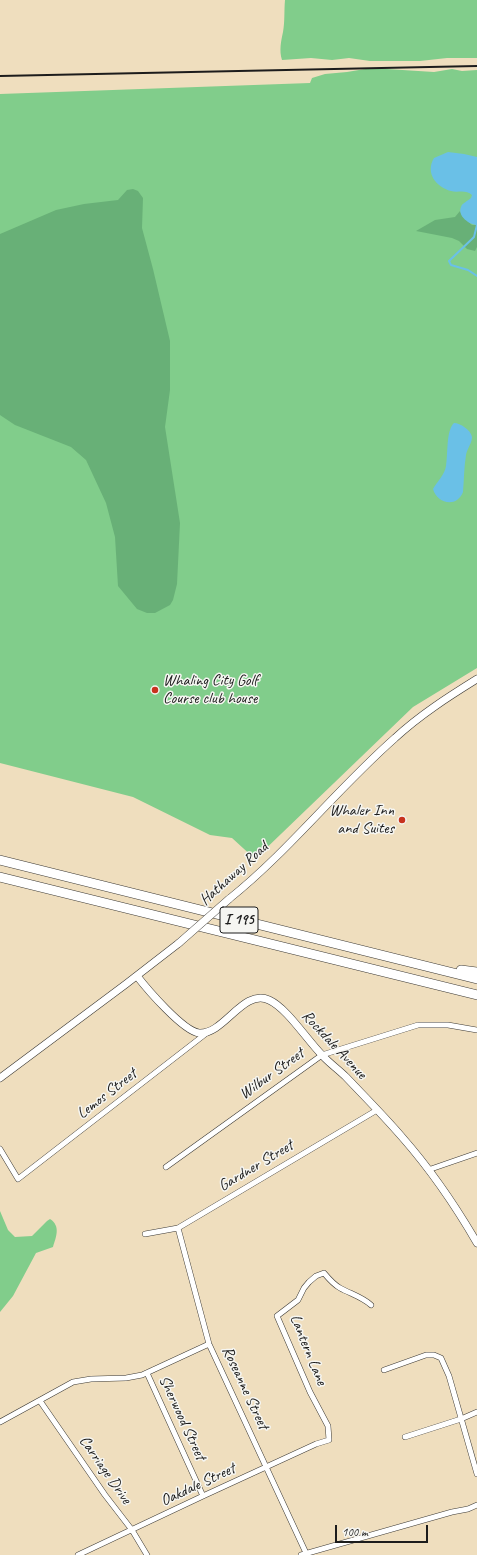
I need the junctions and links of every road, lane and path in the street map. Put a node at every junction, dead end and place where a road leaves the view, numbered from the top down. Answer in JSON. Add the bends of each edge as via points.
{"nodes":[{"id":1,"x":477,"y":679,"type":"edge"},
{"id":2,"x":0,"y":860,"type":"edge"},
{"id":3,"x":0,"y":877,"type":"edge"},
{"id":4,"x":426,"y":966,"type":"junction"},
{"id":5,"x":477,"y":972,"type":"edge"},
{"id":6,"x":137,"y":976,"type":"junction"},
{"id":7,"x":477,"y":979,"type":"edge"},
{"id":8,"x":477,"y":995,"type":"edge"},
{"id":9,"x":212,"y":1029,"type":"junction"},
{"id":10,"x":477,"y":1030,"type":"edge"},
{"id":11,"x":322,"y":1055,"type":"junction"},
{"id":12,"x":0,"y":1078,"type":"edge"},
{"id":13,"x":377,"y":1110,"type":"junction"},
{"id":14,"x":0,"y":1149,"type":"edge"},
{"id":15,"x":477,"y":1153,"type":"edge"},
{"id":16,"x":166,"y":1167,"type":"dead end"},
{"id":17,"x":428,"y":1170,"type":"junction"},
{"id":18,"x":178,"y":1228,"type":"junction"},
{"id":19,"x":145,"y":1234,"type":"dead end"},
{"id":20,"x":477,"y":1243,"type":"edge"},
{"id":21,"x":371,"y":1305,"type":"dead end"},
{"id":22,"x":209,"y":1344,"type":"junction"},
{"id":23,"x":384,"y":1370,"type":"dead end"},
{"id":24,"x":147,"y":1373,"type":"junction"},
{"id":25,"x":40,"y":1401,"type":"junction"},
{"id":26,"x":477,"y":1412,"type":"edge"},
{"id":27,"x":461,"y":1419,"type":"junction"},
{"id":28,"x":0,"y":1422,"type":"edge"},
{"id":29,"x":405,"y":1437,"type":"dead end"},
{"id":30,"x":329,"y":1440,"type":"joint"},
{"id":31,"x":267,"y":1467,"type":"junction"},
{"id":32,"x":477,"y":1474,"type":"edge"},
{"id":33,"x":203,"y":1496,"type":"junction"},
{"id":34,"x":477,"y":1505,"type":"edge"},
{"id":35,"x":132,"y":1530,"type":"junction"},
{"id":36,"x":304,"y":1554,"type":"edge"},
{"id":37,"x":78,"y":1555,"type":"edge"},
{"id":38,"x":147,"y":1555,"type":"edge"}],
"edges":[{"from":1,"to":6,"type":"main road","name":"Hathaway Road","bridge":true,"via":[[426,713],[396,737],[257,875]]},
{"from":2,"to":4,"type":"highway","number":"I 195"},
{"from":3,"to":8,"type":"highway","number":"I 195"},
{"from":4,"to":5,"type":"highway"},
{"from":4,"to":7,"type":"highway","number":"I 195"},
{"from":6,"to":9,"type":"main road","via":[[153,996],[187,1027],[198,1033]]},
{"from":6,"to":12,"type":"main road","name":"Hathaway Road"},
{"from":9,"to":11,"type":"main road","name":"Rockdale Avenue","via":[[250,1001],[257,998],[265,999],[286,1013]]},
{"from":9,"to":14,"type":"street","name":"Lemos Street","via":[[18,1179]]},
{"from":10,"to":11,"type":"street","name":"Wilbur Street","via":[[448,1025],[418,1025]]},
{"from":11,"to":13,"type":"main road","name":"Rockdale Avenue"},
{"from":11,"to":16,"type":"street","name":"Wilbur Street"},
{"from":13,"to":17,"type":"main road","name":"Rockdale Avenue"},
{"from":13,"to":18,"type":"street","name":"Gardner Street"},
{"from":15,"to":17,"type":"street"},
{"from":17,"to":20,"type":"main road","name":"Rockdale Avenue","via":[[450,1199]]},
{"from":18,"to":19,"type":"street","name":"Gardner Street"},
{"from":18,"to":22,"type":"street","name":"Roseanne Street"},
{"from":21,"to":30,"type":"street","name":"Lantern Lane","via":[[332,1282],[324,1273],[309,1282],[298,1300],[277,1316],[310,1392],[328,1426]]},
{"from":22,"to":24,"type":"street"},
{"from":22,"to":31,"type":"street","name":"Roseanne Street"},
{"from":23,"to":27,"type":"street","via":[[426,1355],[441,1358]]},
{"from":24,"to":25,"type":"street","via":[[126,1378],[76,1381]]},
{"from":24,"to":33,"type":"street","name":"Sherwood Street"},
{"from":25,"to":28,"type":"street"},
{"from":25,"to":35,"type":"street","name":"Carriage Drive"},
{"from":26,"to":27,"type":"street"},
{"from":27,"to":29,"type":"street"},
{"from":27,"to":32,"type":"street"},
{"from":30,"to":31,"type":"street","name":"Oakdale Street"},
{"from":31,"to":33,"type":"street","name":"Oakdale Street"},
{"from":31,"to":36,"type":"street","name":"Roseanne Street"},
{"from":33,"to":35,"type":"street","name":"Oakdale Street"},
{"from":34,"to":36,"type":"street"},
{"from":35,"to":37,"type":"street","name":"Oakdale Street"},
{"from":35,"to":38,"type":"street","name":"Carriage Drive"}]}
